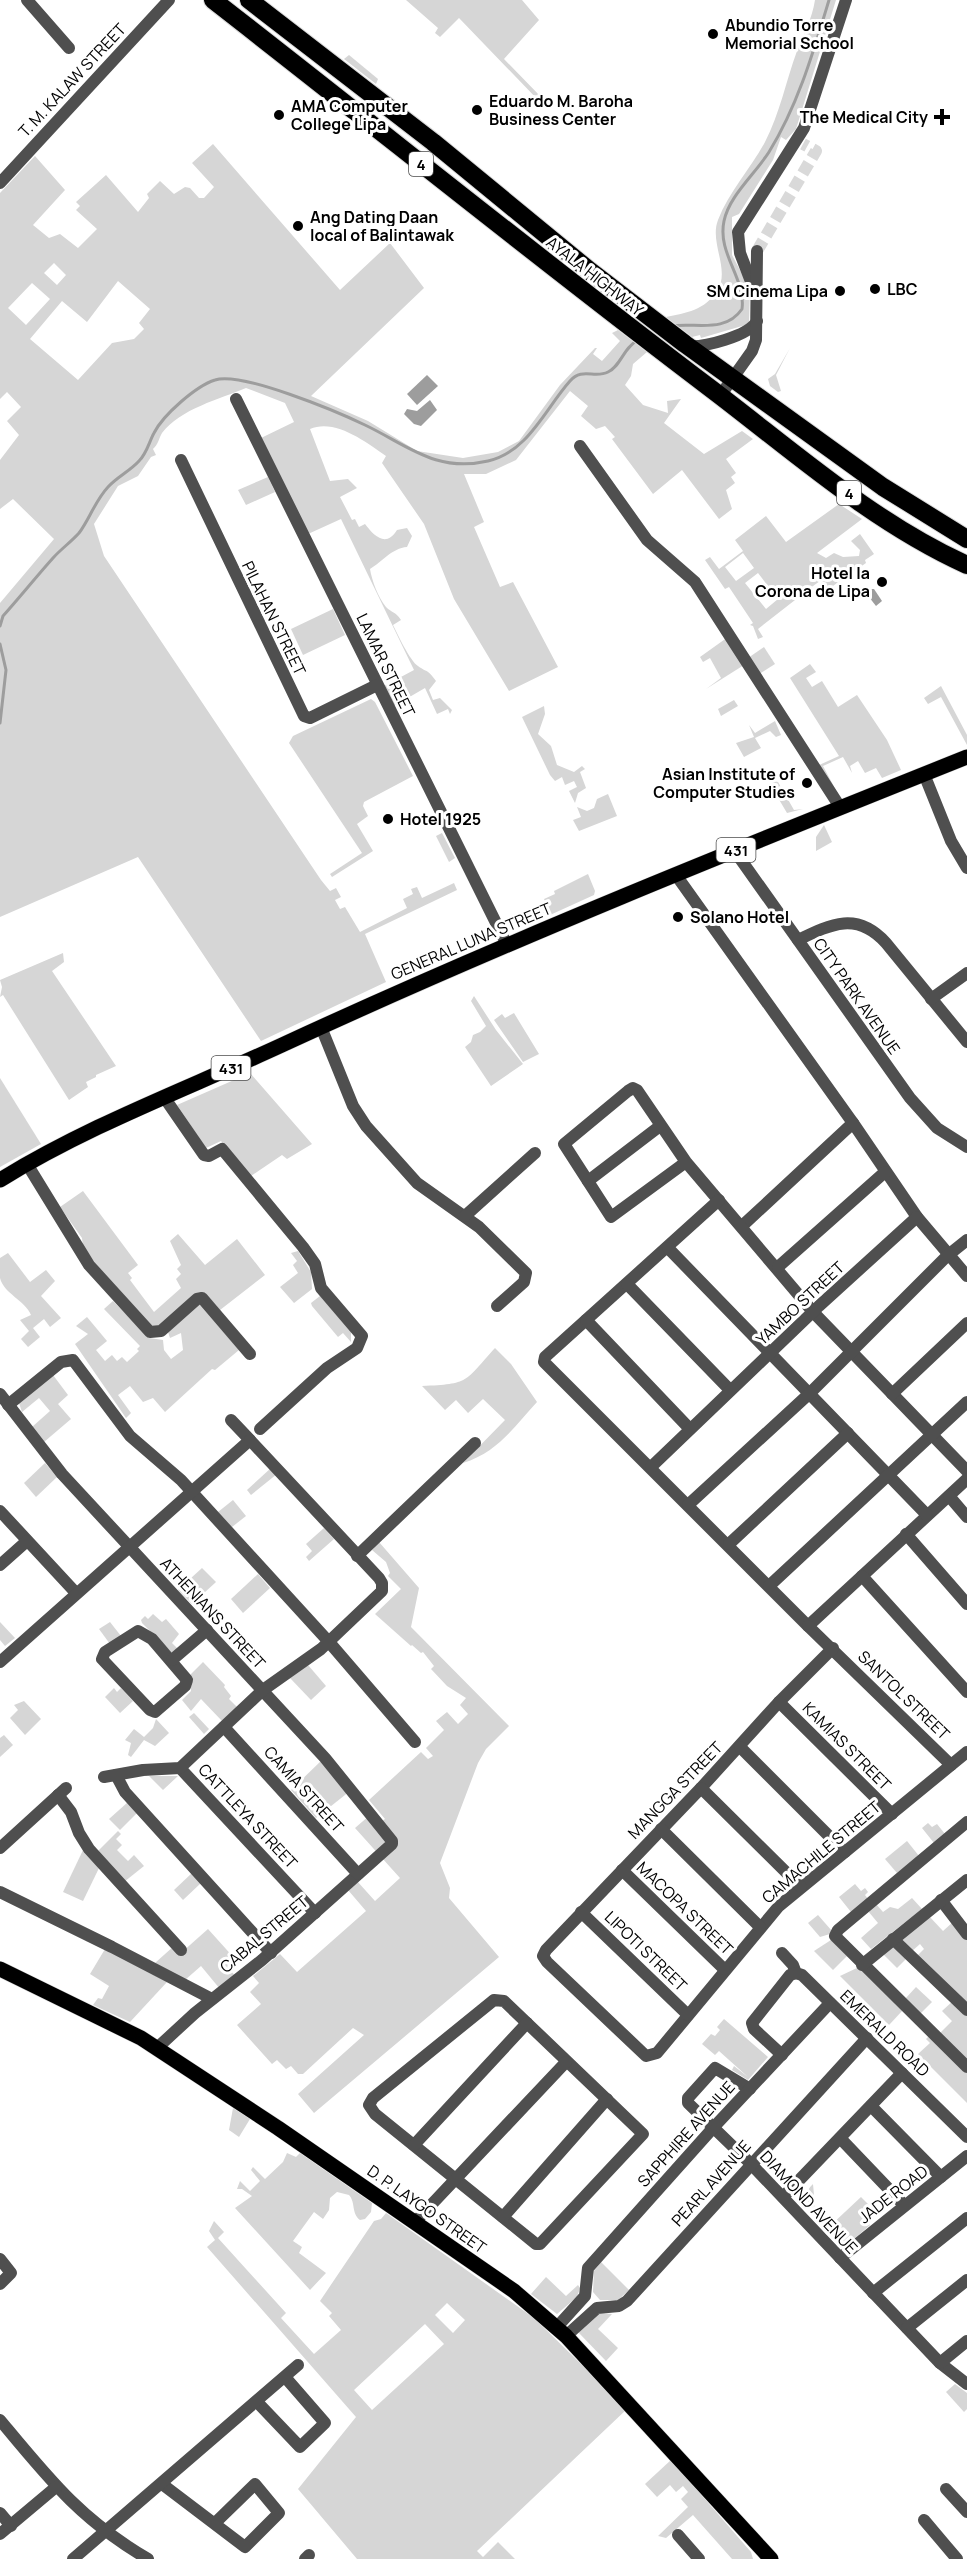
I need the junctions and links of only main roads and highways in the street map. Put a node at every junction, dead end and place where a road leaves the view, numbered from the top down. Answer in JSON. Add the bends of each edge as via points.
{"nodes":[{"id":1,"x":213,"y":0,"type":"edge"},
{"id":2,"x":249,"y":0,"type":"edge"},
{"id":3,"x":433,"y":142,"type":"junction"},
{"id":4,"x":418,"y":161,"type":"junction"},
{"id":5,"x":967,"y":539,"type":"edge"},
{"id":6,"x":967,"y":565,"type":"edge"},
{"id":7,"x":967,"y":757,"type":"edge"},
{"id":8,"x":0,"y":1180,"type":"edge"},
{"id":9,"x":0,"y":1969,"type":"edge"},
{"id":10,"x":770,"y":2559,"type":"edge"}],
"edges":[{"from":1,"to":4,"type":"highway","name":"AYALA HIGHWAY","number":"4"},
{"from":2,"to":3,"type":"highway","name":"AYALA HIGHWAY","number":"4"},
{"from":3,"to":4,"type":"highway"},
{"from":3,"to":5,"type":"highway","name":"AYALA HIGHWAY","number":"4","via":[[685,345],[883,487]]},
{"from":4,"to":6,"type":"highway","name":"AYALA HIGHWAY","number":"4","via":[[630,328],[856,498]]},
{"from":7,"to":8,"type":"main road","name":"GENERAL LUNA STREET","number":"431","via":[[507,945],[164,1097]]},
{"from":9,"to":10,"type":"main road","name":"D. P. LAYGO STREET","via":[[157,2048],[514,2291],[562,2331]]}]}
